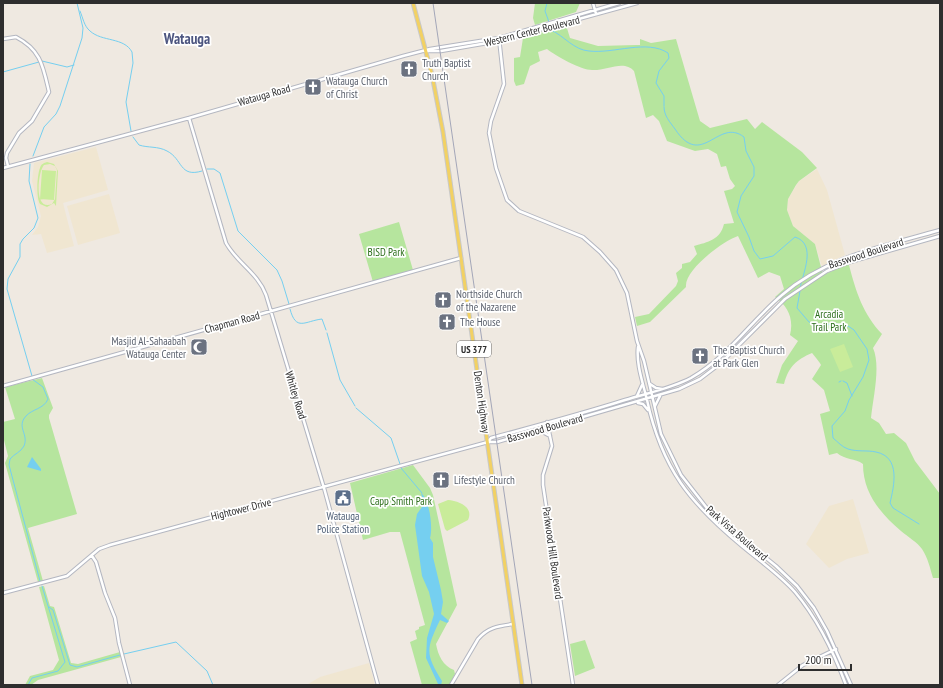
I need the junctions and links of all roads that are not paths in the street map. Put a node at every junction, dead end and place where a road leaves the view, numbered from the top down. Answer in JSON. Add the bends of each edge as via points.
{"nodes":[{"id":1,"x":413,"y":3,"type":"edge"},
{"id":2,"x":593,"y":3,"type":"edge"},
{"id":3,"x":619,"y":3,"type":"edge"},
{"id":4,"x":637,"y":3,"type":"edge"},
{"id":5,"x":595,"y":10,"type":"junction"},
{"id":6,"x":581,"y":14,"type":"junction"},
{"id":7,"x":596,"y":14,"type":"junction"},
{"id":8,"x":582,"y":18,"type":"junction"},
{"id":9,"x":3,"y":39,"type":"edge"},
{"id":10,"x":499,"y":39,"type":"junction"},
{"id":11,"x":426,"y":51,"type":"junction"},
{"id":12,"x":189,"y":118,"type":"junction"},
{"id":13,"x":8,"y":166,"type":"junction"},
{"id":14,"x":3,"y":168,"type":"edge"},
{"id":15,"x":940,"y":230,"type":"edge"},
{"id":16,"x":940,"y":236,"type":"edge"},
{"id":17,"x":462,"y":258,"type":"junction"},
{"id":18,"x":271,"y":312,"type":"junction"},
{"id":19,"x":638,"y":346,"type":"junction"},
{"id":20,"x":691,"y":378,"type":"junction"},
{"id":21,"x":643,"y":381,"type":"junction"},
{"id":22,"x":649,"y":382,"type":"junction"},
{"id":23,"x":3,"y":386,"type":"edge"},
{"id":24,"x":664,"y":389,"type":"junction"},
{"id":25,"x":679,"y":389,"type":"junction"},
{"id":26,"x":651,"y":393,"type":"junction"},
{"id":27,"x":645,"y":394,"type":"junction"},
{"id":28,"x":637,"y":396,"type":"junction"},
{"id":29,"x":661,"y":396,"type":"junction"},
{"id":30,"x":652,"y":398,"type":"junction"},
{"id":31,"x":647,"y":400,"type":"junction"},
{"id":32,"x":635,"y":403,"type":"junction"},
{"id":33,"x":610,"y":405,"type":"junction"},
{"id":34,"x":611,"y":409,"type":"junction"},
{"id":35,"x":649,"y":411,"type":"junction"},
{"id":36,"x":655,"y":412,"type":"junction"},
{"id":37,"x":547,"y":422,"type":"junction"},
{"id":38,"x":549,"y":427,"type":"junction"},
{"id":39,"x":538,"y":430,"type":"junction"},
{"id":40,"x":661,"y":434,"type":"junction"},
{"id":41,"x":551,"y":436,"type":"junction"},
{"id":42,"x":656,"y":436,"type":"junction"},
{"id":43,"x":488,"y":442,"type":"junction"},
{"id":44,"x":324,"y":488,"type":"junction"},
{"id":45,"x":92,"y":556,"type":"junction"},
{"id":46,"x":3,"y":593,"type":"edge"},
{"id":47,"x":816,"y":612,"type":"junction"},
{"id":48,"x":813,"y":618,"type":"junction"},
{"id":49,"x":821,"y":619,"type":"junction"},
{"id":50,"x":514,"y":624,"type":"junction"},
{"id":51,"x":836,"y":649,"type":"junction"},
{"id":52,"x":831,"y":652,"type":"junction"},
{"id":53,"x":130,"y":685,"type":"edge"},
{"id":54,"x":378,"y":685,"type":"edge"},
{"id":55,"x":451,"y":685,"type":"edge"},
{"id":56,"x":522,"y":685,"type":"edge"},
{"id":57,"x":573,"y":685,"type":"edge"},
{"id":58,"x":778,"y":685,"type":"edge"},
{"id":59,"x":846,"y":685,"type":"edge"},
{"id":60,"x":851,"y":685,"type":"edge"}],
"edges":[{"from":1,"to":11,"type":"main road","name":"Denton Highway","number":"US 377"},
{"from":2,"to":5,"type":"main road"},
{"from":3,"to":5,"type":"main road"},
{"from":4,"to":7,"type":"main road","name":"Western Center Boulevard"},
{"from":5,"to":6,"type":"main road"},
{"from":5,"to":7,"type":"main road"},
{"from":6,"to":8,"type":"main road"},
{"from":6,"to":10,"type":"main road"},
{"from":7,"to":8,"type":"main road","name":"Western Center Boulevard"},
{"from":8,"to":10,"type":"main road","name":"Western Center Boulevard"},
{"from":9,"to":13,"type":"main road","via":[[16,36],[35,50],[49,92],[32,121],[19,133],[7,153]]},
{"from":10,"to":11,"type":"main road","name":"Western Center Boulevard","via":[[441,51]]},
{"from":10,"to":19,"type":"main road","name":"Park Vista Boulevard","via":[[504,84],[490,121],[489,133],[504,195],[519,211],[583,237],[612,265],[623,281],[627,293]]},
{"from":11,"to":12,"type":"main road","name":"Watauga Road","via":[[283,89]]},
{"from":11,"to":17,"type":"main road","name":"Denton Highway","number":"US 377","via":[[442,127]]},
{"from":12,"to":13,"type":"main road","name":"Watauga Road"},
{"from":12,"to":18,"type":"main road","name":"Whitley Road","via":[[226,243],[260,281]]},
{"from":13,"to":14,"type":"main road","name":"Watauga Road"},
{"from":15,"to":20,"type":"main road","name":"Basswood Boulevard","via":[[854,255],[818,269],[779,297],[720,357]]},
{"from":16,"to":25,"type":"main road","name":"Basswood Boulevard","via":[[844,264],[819,276],[780,304],[721,363],[700,379]]},
{"from":17,"to":18,"type":"main road","name":"Chapman Road"},
{"from":17,"to":43,"type":"main road","name":"Denton Highway","number":"US 377"},
{"from":18,"to":23,"type":"main road","name":"Chapman Road"},
{"from":18,"to":44,"type":"main road","name":"Whitley Road"},
{"from":19,"to":21,"type":"main road","name":"Park Vista Boulevard"},
{"from":19,"to":22,"type":"main road","name":"Park Vista Boulevard"},
{"from":20,"to":24,"type":"main road","name":"Basswood Boulevard"},
{"from":20,"to":25,"type":"main road","via":[[678,385]]},
{"from":21,"to":27,"type":"main road","name":"Park Vista Boulevard"},
{"from":21,"to":28,"type":"main road"},
{"from":22,"to":24,"type":"main road","via":[[656,388]]},
{"from":22,"to":26,"type":"main road","name":"Park Vista Boulevard"},
{"from":24,"to":26,"type":"main road","name":"Basswood Boulevard"},
{"from":25,"to":29,"type":"main road","name":"Basswood Boulevard"},
{"from":26,"to":27,"type":"main road","name":"Basswood Boulevard"},
{"from":26,"to":30,"type":"main road","name":"Park Vista Boulevard"},
{"from":27,"to":28,"type":"main road","name":"Basswood Boulevard"},
{"from":27,"to":31,"type":"main road","name":"Park Vista Boulevard"},
{"from":28,"to":33,"type":"main road","name":"Basswood Boulevard"},
{"from":29,"to":30,"type":"main road","name":"Basswood Boulevard"},
{"from":29,"to":36,"type":"main road","via":[[656,401]]},
{"from":30,"to":31,"type":"main road","name":"Basswood Boulevard"},
{"from":30,"to":36,"type":"main road","name":"Park Vista Boulevard"},
{"from":31,"to":32,"type":"main road","name":"Basswood Boulevard"},
{"from":31,"to":35,"type":"main road","name":"Park Vista Boulevard"},
{"from":32,"to":34,"type":"main road","name":"Basswood Boulevard"},
{"from":32,"to":35,"type":"main road","via":[[643,404]]},
{"from":33,"to":34,"type":"main road"},
{"from":33,"to":37,"type":"main road","name":"Basswood Boulevard"},
{"from":34,"to":38,"type":"main road","name":"Basswood Boulevard"},
{"from":35,"to":42,"type":"main road","name":"Park Vista Boulevard"},
{"from":36,"to":40,"type":"main road","name":"Park Vista Boulevard"},
{"from":37,"to":38,"type":"main road","name":"Parkwood Hill Boulevard"},
{"from":37,"to":43,"type":"main road","name":"Basswood Boulevard","via":[[491,438]]},
{"from":38,"to":39,"type":"main road","name":"Basswood Boulevard"},
{"from":38,"to":41,"type":"main road","name":"Parkwood Hill Boulevard"},
{"from":39,"to":41,"type":"main road"},
{"from":39,"to":43,"type":"main road","name":"Basswood Boulevard","via":[[497,442]]},
{"from":40,"to":42,"type":"main road"},
{"from":40,"to":47,"type":"main road","name":"Park Vista Boulevard","via":[[681,475],[710,512],[784,573]]},
{"from":41,"to":57,"type":"main road","name":"Parkwood Hill Boulevard","via":[[551,454],[544,471],[543,485]]},
{"from":42,"to":48,"type":"main road","name":"Park Vista Boulevard","via":[[672,471],[693,501],[715,524],[783,579]]},
{"from":43,"to":44,"type":"main road","name":"Hightower Drive"},
{"from":43,"to":50,"type":"main road","name":"Denton Highway","number":"US 377"},
{"from":44,"to":45,"type":"main road","name":"Hightower Drive","via":[[114,544],[99,549]]},
{"from":44,"to":54,"type":"main road","name":"Whitley Road"},
{"from":45,"to":46,"type":"main road","name":"Hightower Drive","via":[[67,576]]},
{"from":45,"to":53,"type":"main road","via":[[114,614]]},
{"from":47,"to":48,"type":"main road"},
{"from":47,"to":49,"type":"main road","name":"Park Vista Boulevard"},
{"from":48,"to":49,"type":"main road"},
{"from":48,"to":52,"type":"main road","name":"Park Vista Boulevard"},
{"from":49,"to":51,"type":"main road","name":"Park Vista Boulevard"},
{"from":50,"to":55,"type":"main road","via":[[490,628],[480,636]]},
{"from":50,"to":56,"type":"main road","name":"Denton Highway","number":"US 377"},
{"from":51,"to":52,"type":"main road"},
{"from":51,"to":60,"type":"main road","name":"Park Vista Boulevard"},
{"from":52,"to":58,"type":"main road","via":[[803,665]]},
{"from":52,"to":59,"type":"main road","name":"Park Vista Boulevard"}]}
